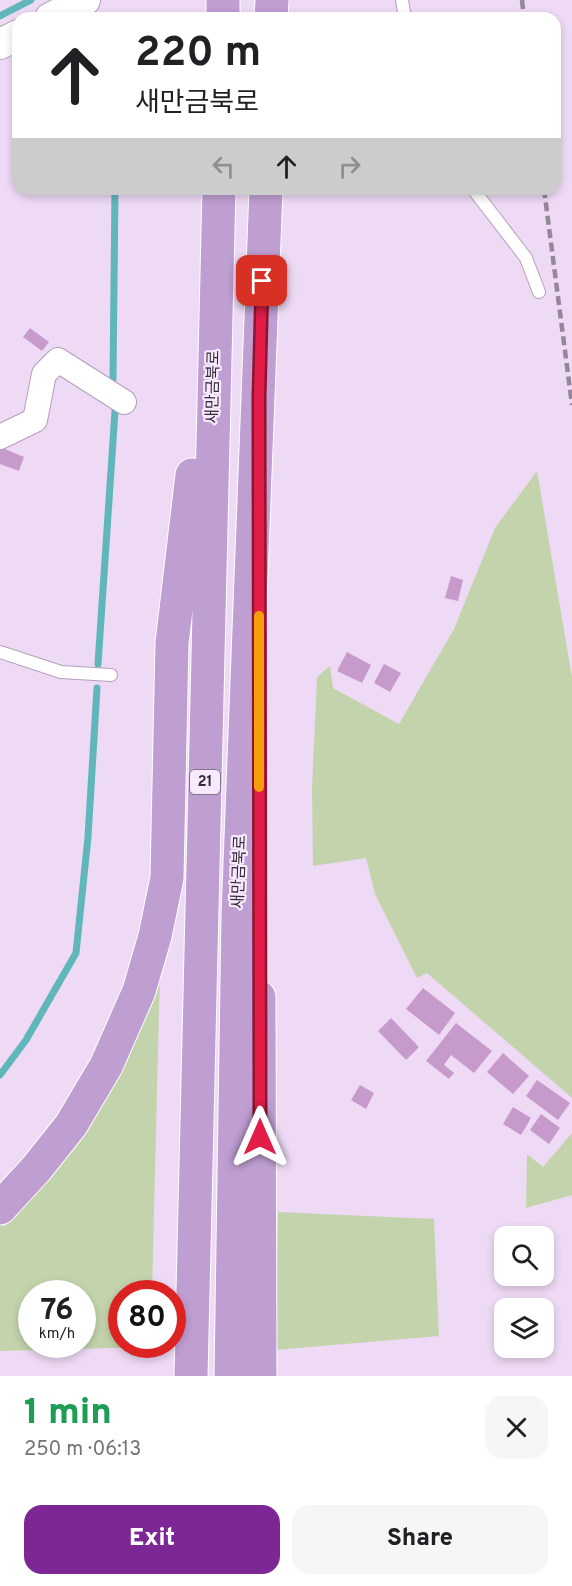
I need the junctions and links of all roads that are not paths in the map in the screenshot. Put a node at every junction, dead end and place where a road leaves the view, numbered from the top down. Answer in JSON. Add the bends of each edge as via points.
{"nodes":[{"id":1,"x":85,"y":0,"type":"edge"},
{"id":2,"x":62,"y":12,"type":"edge"},
{"id":3,"x":213,"y":195,"type":"edge"},
{"id":4,"x":219,"y":195,"type":"edge"},
{"id":5,"x":266,"y":195,"type":"edge"},
{"id":6,"x":478,"y":195,"type":"edge"},
{"id":7,"x":539,"y":292,"type":"dead end"},
{"id":8,"x":259,"y":397,"type":"junction"},
{"id":9,"x":124,"y":402,"type":"dead end"},
{"id":10,"x":0,"y":438,"type":"edge"},
{"id":11,"x":0,"y":652,"type":"edge"},
{"id":12,"x":111,"y":675,"type":"dead end"},
{"id":13,"x":0,"y":1208,"type":"edge"},
{"id":14,"x":191,"y":1376,"type":"edge"},
{"id":15,"x":231,"y":1376,"type":"edge"},
{"id":16,"x":260,"y":1376,"type":"edge"}],
"edges":[{"from":1,"to":2,"type":"street"},
{"from":3,"to":13,"type":"highway","via":[[190,500],[172,643],[166,878],[155,936],[139,991],[106,1066],[71,1125]]},
{"from":4,"to":14,"type":"highway","name":"새만금북로","number":"21"},
{"from":5,"to":8,"type":"highway","name":"새만금북로","number":"21"},
{"from":6,"to":7,"type":"lane","via":[[526,258]]},
{"from":8,"to":15,"type":"highway","name":"새만금북로","number":"21","via":[[238,915]]},
{"from":8,"to":16,"type":"highway"},
{"from":9,"to":10,"type":"street","via":[[58,360],[44,374],[35,420]]},
{"from":11,"to":12,"type":"lane","via":[[60,672]]}]}
